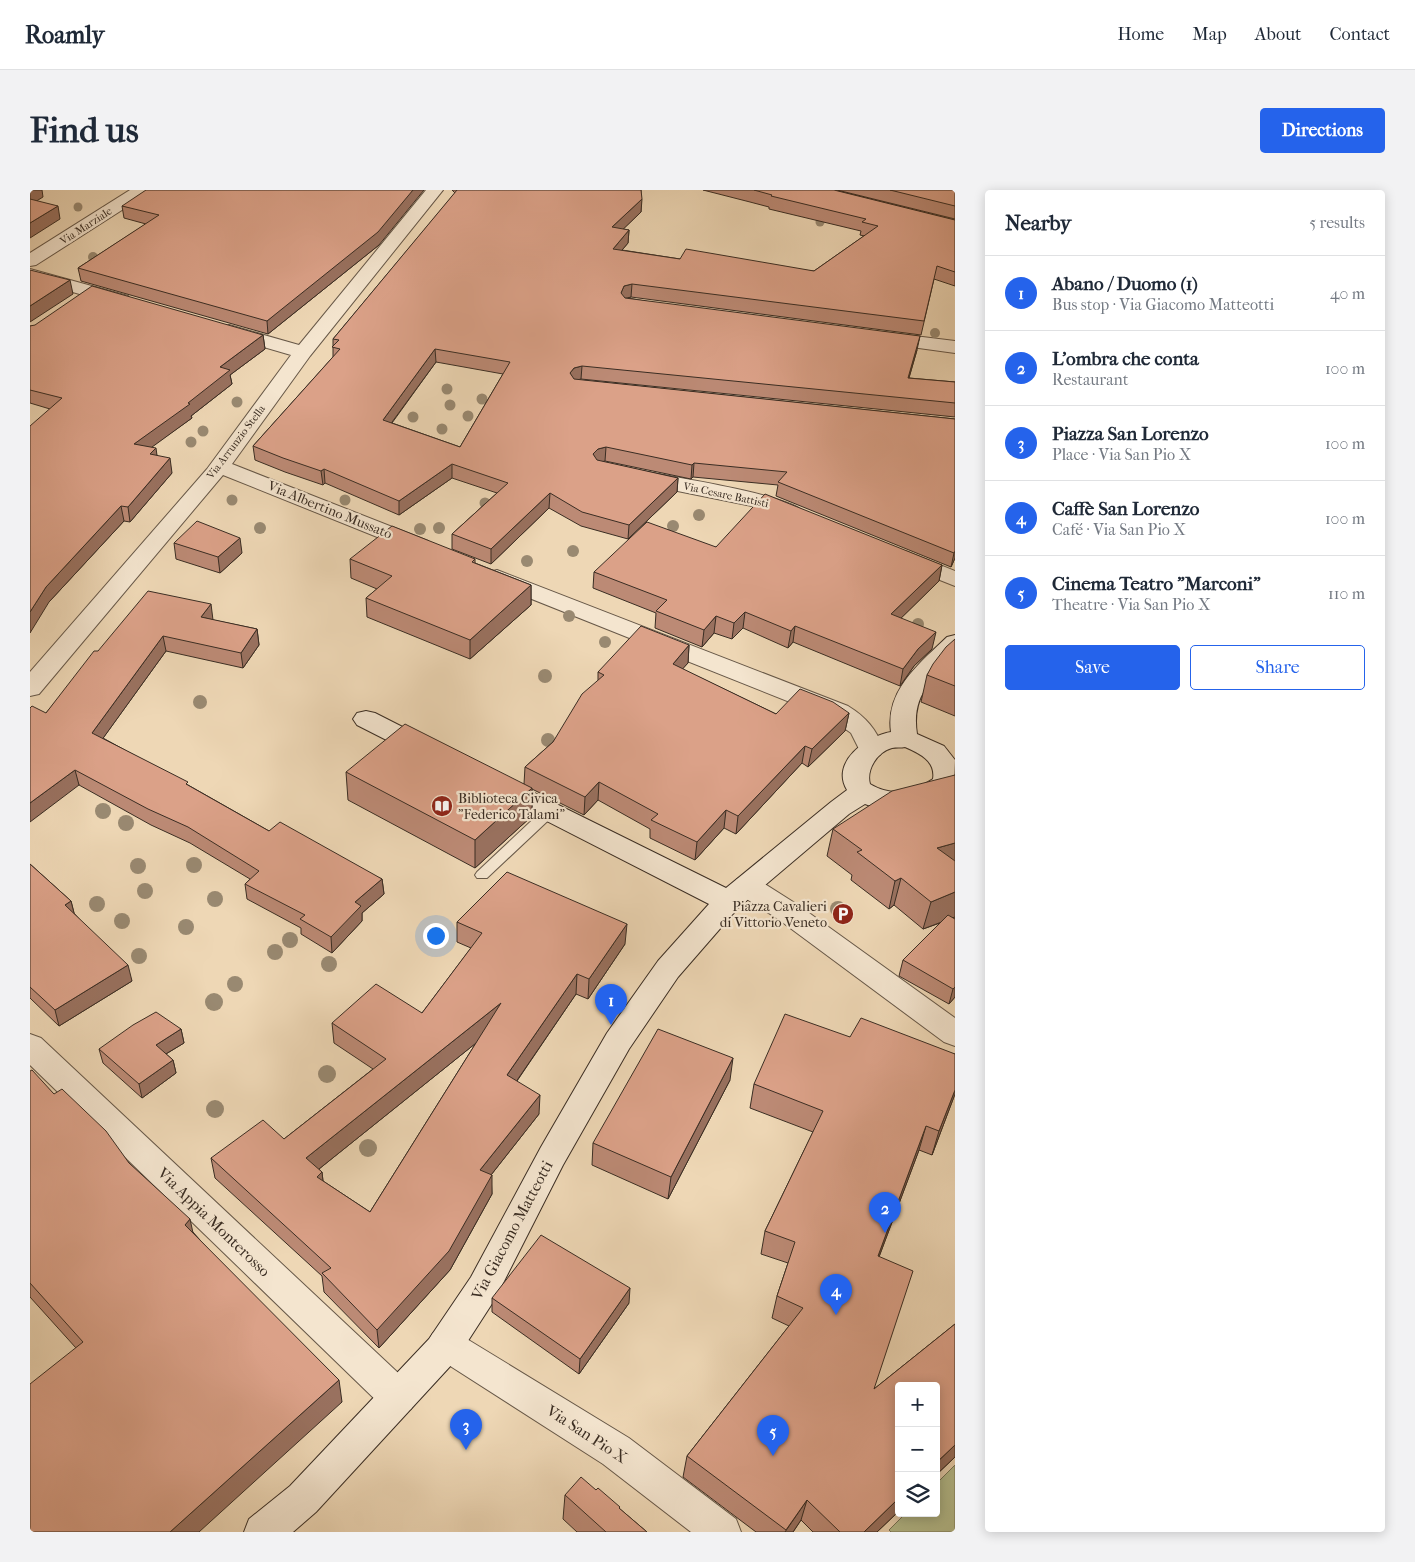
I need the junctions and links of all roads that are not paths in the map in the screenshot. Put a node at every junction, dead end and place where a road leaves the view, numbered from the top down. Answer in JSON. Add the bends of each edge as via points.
{"nodes":[{"id":1,"x":141,"y":190,"type":"edge"},
{"id":2,"x":436,"y":190,"type":"edge"},
{"id":3,"x":30,"y":261,"type":"edge"},
{"id":4,"x":30,"y":274,"type":"edge"},
{"id":5,"x":92,"y":291,"type":"junction"},
{"id":6,"x":73,"y":304,"type":"edge"},
{"id":7,"x":140,"y":305,"type":"edge"},
{"id":8,"x":217,"y":327,"type":"edge"},
{"id":9,"x":861,"y":335,"type":"edge"},
{"id":10,"x":955,"y":348,"type":"edge"},
{"id":11,"x":303,"y":352,"type":"junction"},
{"id":12,"x":217,"y":469,"type":"junction"},
{"id":13,"x":623,"y":473,"type":"edge"},
{"id":14,"x":809,"y":519,"type":"edge"},
{"id":15,"x":882,"y":549,"type":"edge"},
{"id":16,"x":439,"y":554,"type":"edge"},
{"id":17,"x":475,"y":568,"type":"edge"},
{"id":18,"x":955,"y":579,"type":"edge"},
{"id":19,"x":955,"y":642,"type":"edge"},
{"id":20,"x":30,"y":688,"type":"edge"},
{"id":21,"x":366,"y":719,"type":"dead end"},
{"id":22,"x":905,"y":740,"type":"junction"},
{"id":23,"x":871,"y":749,"type":"junction"},
{"id":24,"x":445,"y":759,"type":"edge"},
{"id":25,"x":952,"y":771,"type":"edge"},
{"id":26,"x":480,"y":776,"type":"edge"},
{"id":27,"x":862,"y":793,"type":"junction"},
{"id":28,"x":549,"y":812,"type":"junction"},
{"id":29,"x":482,"y":875,"type":"dead end"},
{"id":30,"x":738,"y":894,"type":"junction"},
{"id":31,"x":955,"y":1034,"type":"edge"},
{"id":32,"x":30,"y":1046,"type":"edge"},
{"id":33,"x":445,"y":1344,"type":"junction"},
{"id":34,"x":398,"y":1397,"type":"junction"},
{"id":35,"x":263,"y":1532,"type":"edge"},
{"id":36,"x":722,"y":1532,"type":"edge"}],
"edges":[{"from":1,"to":3,"type":"street","name":"Via Marziale"},
{"from":2,"to":11,"type":"street","name":"Via Arrunzio Stella"},
{"from":4,"to":5,"type":"street"},
{"from":5,"to":6,"type":"street"},
{"from":5,"to":7,"type":"street"},
{"from":8,"to":11,"type":"street"},
{"from":9,"to":10,"type":"street"},
{"from":11,"to":12,"type":"street","name":"Via Arrunzio Stella"},
{"from":12,"to":16,"type":"street","name":"Via Albertino Mussato"},
{"from":12,"to":20,"type":"street","name":"Via Arrunzio Stella"},
{"from":13,"to":14,"type":"street","name":"Via Cesare Battisti","via":[[772,504]]},
{"from":15,"to":18,"type":"street"},
{"from":17,"to":23,"type":"street","via":[[839,712],[866,733]]},
{"from":19,"to":22,"type":"street","via":[[919,679],[904,700],[901,717]]},
{"from":21,"to":24,"type":"street"},
{"from":22,"to":23,"type":"street","via":[[886,741]]},
{"from":22,"to":25,"type":"street","via":[[918,742],[940,753]]},
{"from":23,"to":27,"type":"street","via":[[854,774],[855,784]]},
{"from":25,"to":27,"type":"street","via":[[936,790],[900,802],[882,801]]},
{"from":26,"to":28,"type":"street"},
{"from":27,"to":30,"type":"street","name":"Via Giacomo Matteotti"},
{"from":28,"to":29,"type":"lane"},
{"from":28,"to":30,"type":"street"},
{"from":30,"to":31,"type":"street","via":[[788,912]]},
{"from":30,"to":33,"type":"street","name":"Via Giacomo Matteotti","via":[[668,969],[618,1041],[552,1156],[483,1288]]},
{"from":32,"to":34,"type":"street","name":"Via Appia Monterosso"},
{"from":33,"to":34,"type":"street","name":"Via Giacomo Matteotti"},
{"from":33,"to":36,"type":"street","name":"Via San Pio X","via":[[616,1452]]},
{"from":34,"to":35,"type":"street","name":"Via Giacomo Matteotti","via":[[303,1499]]}]}
